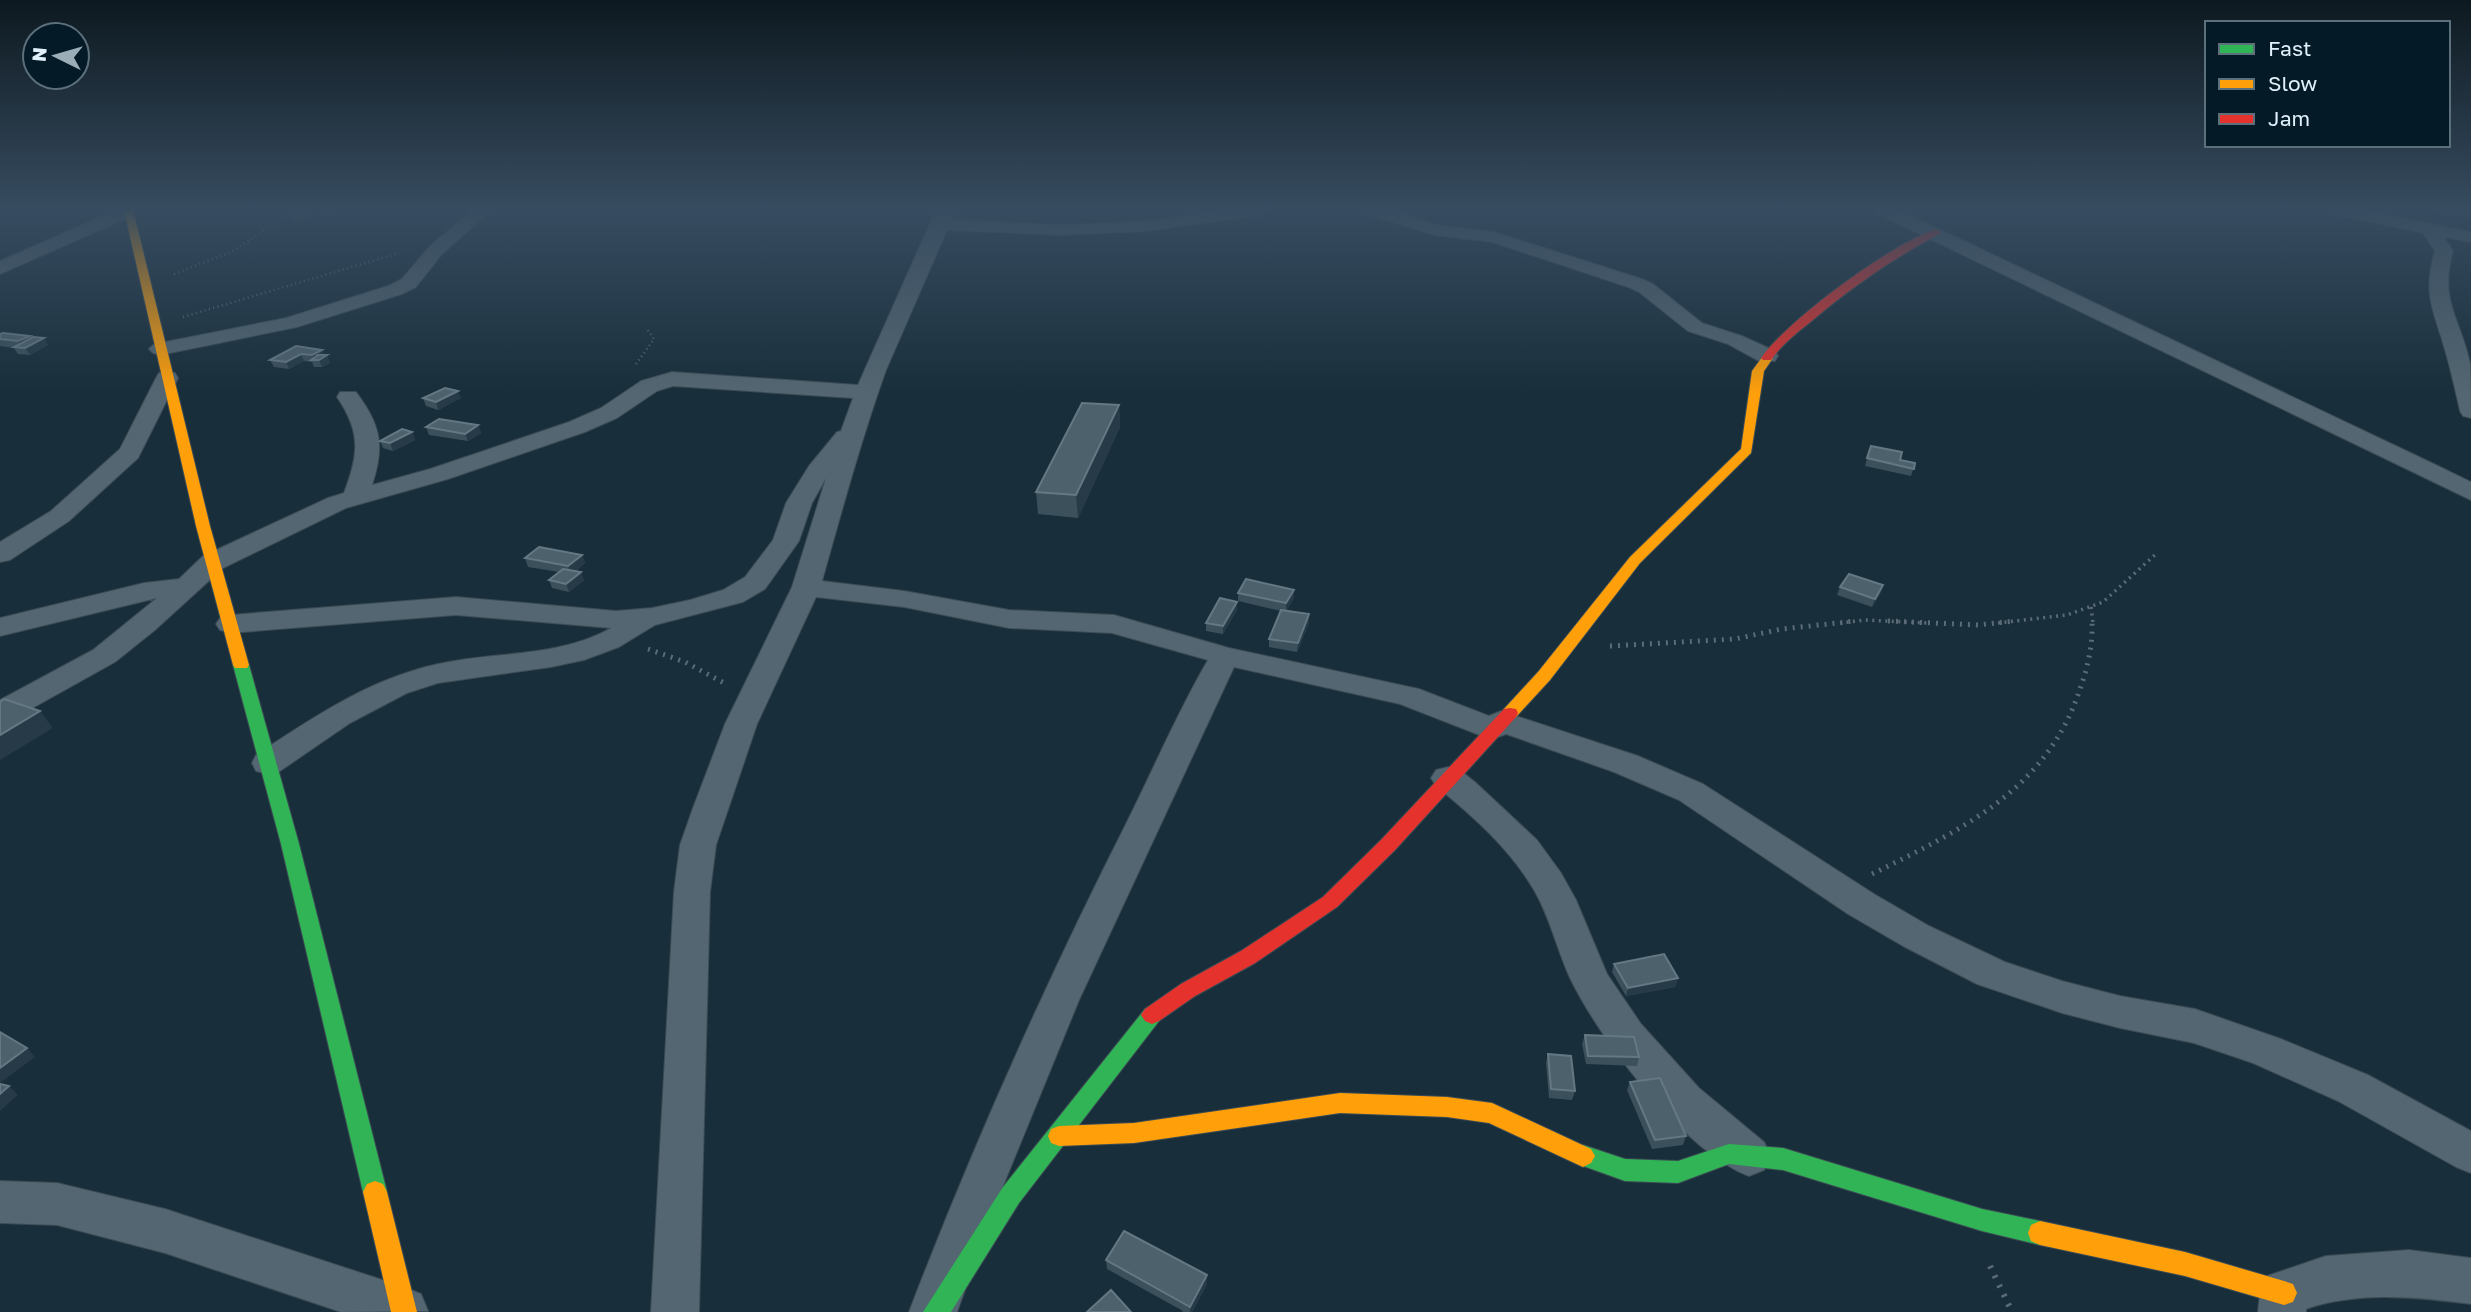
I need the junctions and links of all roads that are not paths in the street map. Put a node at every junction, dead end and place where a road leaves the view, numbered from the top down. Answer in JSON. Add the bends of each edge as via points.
{"nodes":[{"id":1,"x":141,"y":271,"type":"edge"},
{"id":2,"x":420,"y":271,"type":"edge"},
{"id":3,"x":919,"y":271,"type":"edge"},
{"id":4,"x":1599,"y":271,"type":"edge"},
{"id":5,"x":1870,"y":271,"type":"edge"},
{"id":6,"x":2016,"y":271,"type":"edge"},
{"id":7,"x":2438,"y":271,"type":"edge"},
{"id":8,"x":160,"y":349,"type":"junction"},
{"id":9,"x":1767,"y":356,"type":"junction"},
{"id":10,"x":167,"y":378,"type":"junction"},
{"id":11,"x":869,"y":392,"type":"junction"},
{"id":12,"x":348,"y":397,"type":"dead end"},
{"id":13,"x":2471,"y":411,"type":"edge"},
{"id":14,"x":854,"y":426,"type":"junction"},
{"id":15,"x":2471,"y":492,"type":"edge"},
{"id":16,"x":355,"y":497,"type":"junction"},
{"id":17,"x":0,"y":554,"type":"edge"},
{"id":18,"x":213,"y":562,"type":"junction"},
{"id":19,"x":186,"y":586,"type":"junction"},
{"id":20,"x":806,"y":587,"type":"junction"},
{"id":21,"x":647,"y":617,"type":"junction"},
{"id":22,"x":229,"y":624,"type":"junction"},
{"id":23,"x":0,"y":627,"type":"edge"},
{"id":24,"x":1225,"y":656,"type":"junction"},
{"id":25,"x":0,"y":713,"type":"edge"},
{"id":26,"x":1497,"y":725,"type":"junction"},
{"id":27,"x":268,"y":763,"type":"junction"},
{"id":28,"x":1448,"y":778,"type":"junction"},
{"id":29,"x":1059,"y":1136,"type":"junction"},
{"id":30,"x":2471,"y":1153,"type":"edge"},
{"id":31,"x":1749,"y":1156,"type":"junction"},
{"id":32,"x":0,"y":1202,"type":"edge"},
{"id":33,"x":2471,"y":1281,"type":"edge"},
{"id":34,"x":2283,"y":1302,"type":"edge"},
{"id":35,"x":404,"y":1311,"type":"edge"},
{"id":36,"x":675,"y":1312,"type":"edge"},
{"id":37,"x":935,"y":1312,"type":"edge"}],
"edges":[{"from":1,"to":8,"type":"street"},
{"from":2,"to":8,"type":"street","via":[[395,290],[290,323]]},
{"from":3,"to":11,"type":"street"},
{"from":4,"to":9,"type":"street","via":[[1646,288],[1695,327]]},
{"from":5,"to":9,"type":"street","via":[[1834,296]]},
{"from":6,"to":15,"type":"street"},
{"from":7,"to":13,"type":"street","via":[[2439,301]]},
{"from":8,"to":10,"type":"street"},
{"from":9,"to":26,"type":"street","via":[[1758,371],[1747,450],[1635,560],[1544,676]]},
{"from":10,"to":17,"type":"street","via":[[130,453],[60,516]]},
{"from":10,"to":18,"type":"street"},
{"from":11,"to":14,"type":"street"},
{"from":11,"to":16,"type":"street","via":[[672,379],[649,386],[609,413],[577,426],[439,474]]},
{"from":12,"to":16,"type":"street","via":[[362,413],[366,430],[368,463]]},
{"from":14,"to":20,"type":"street"},
{"from":14,"to":21,"type":"street","via":[[821,466],[799,503],[786,541],[755,583],[733,596]]},
{"from":16,"to":18,"type":"street"},
{"from":18,"to":19,"type":"street"},
{"from":18,"to":22,"type":"street"},
{"from":19,"to":23,"type":"street","via":[[144,591]]},
{"from":19,"to":25,"type":"street","via":[[104,656]]},
{"from":20,"to":24,"type":"street","via":[[1009,619],[1114,624]]},
{"from":20,"to":36,"type":"street","via":[[741,724],[698,845],[692,892]]},
{"from":21,"to":22,"type":"street","via":[[605,619],[456,606]]},
{"from":21,"to":27,"type":"street","via":[[594,648],[466,667],[377,693]]},
{"from":22,"to":27,"type":"street"},
{"from":24,"to":26,"type":"street","via":[[1408,696]]},
{"from":24,"to":37,"type":"street","via":[[1185,728],[1041,1042],[978,1190]]},
{"from":26,"to":28,"type":"street"},
{"from":26,"to":30,"type":"street","via":[[1673,783],[1916,936],[1991,973],[2120,1012],[2196,1026],[2267,1051],[2353,1088]]},
{"from":27,"to":35,"type":"street"},
{"from":28,"to":29,"type":"street","via":[[1330,902],[1150,1017]]},
{"from":28,"to":31,"type":"street","via":[[1527,853],[1557,898],[1595,988],[1627,1035],[1685,1104]]},
{"from":29,"to":31,"type":"street","via":[[1134,1133],[1340,1103],[1492,1113],[1570,1152],[1625,1170],[1678,1171],[1729,1154]]},
{"from":29,"to":37,"type":"street","via":[[1011,1195]]},
{"from":31,"to":34,"type":"street","via":[[1783,1159],[1982,1220],[2185,1264]]},
{"from":32,"to":35,"type":"street","via":[[57,1203],[165,1231]]},
{"from":33,"to":34,"type":"street","via":[[2409,1273],[2326,1279]]}]}
